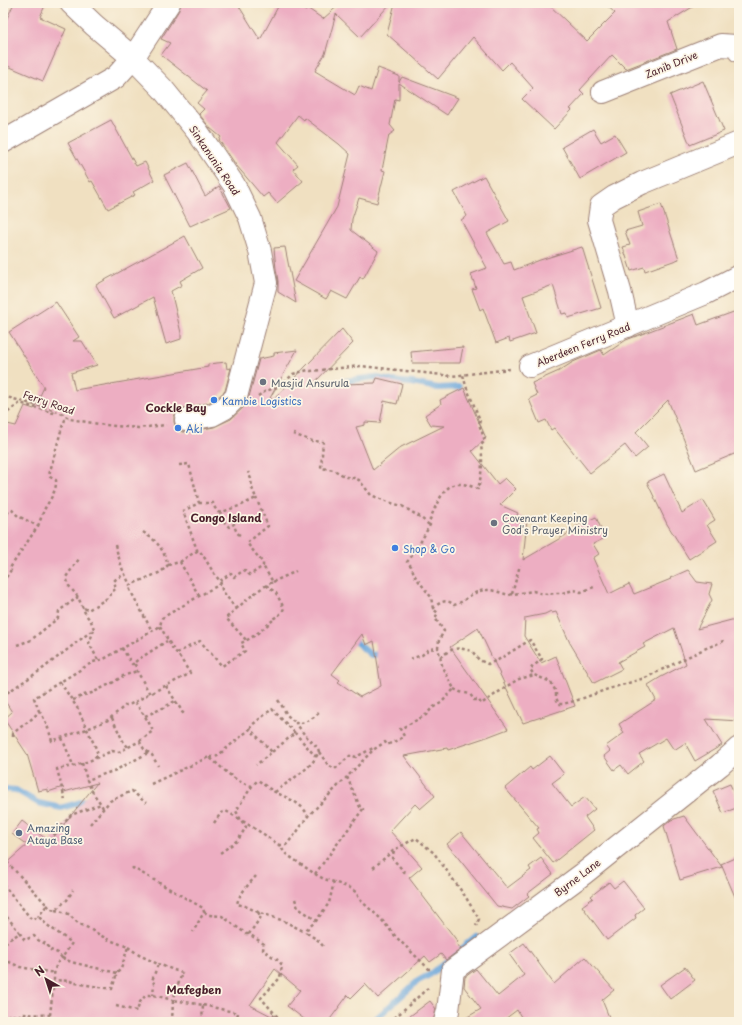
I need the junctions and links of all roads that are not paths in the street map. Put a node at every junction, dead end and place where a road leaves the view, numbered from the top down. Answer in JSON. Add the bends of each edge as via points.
{"nodes":[{"id":1,"x":71,"y":3,"type":"edge"},
{"id":2,"x":169,"y":3,"type":"edge"},
{"id":3,"x":739,"y":51,"type":"edge"},
{"id":4,"x":133,"y":58,"type":"junction"},
{"id":5,"x":603,"y":92,"type":"dead end"},
{"id":6,"x":3,"y":142,"type":"edge"},
{"id":7,"x":739,"y":143,"type":"edge"},
{"id":8,"x":739,"y":276,"type":"edge"},
{"id":9,"x":628,"y":326,"type":"junction"},
{"id":10,"x":530,"y":366,"type":"road end"},
{"id":11,"x":186,"y":420,"type":"road end"},
{"id":12,"x":739,"y":748,"type":"edge"},
{"id":13,"x":445,"y":1022,"type":"edge"}],
"edges":[{"from":1,"to":4,"type":"street","name":"Sinkanunia Road"},
{"from":2,"to":4,"type":"street"},
{"from":3,"to":5,"type":"street","name":"Zanib Drive","via":[[736,46],[721,45]]},
{"from":4,"to":6,"type":"street","via":[[116,77]]},
{"from":4,"to":11,"type":"street","name":"Sinkanunia Road","via":[[162,88],[234,185],[250,218],[266,283],[236,397],[212,415]]},
{"from":7,"to":9,"type":"street","via":[[642,183],[601,206],[599,220]]},
{"from":8,"to":9,"type":"street","name":"Aberdeen Ferry Road"},
{"from":9,"to":10,"type":"street","name":"Aberdeen Ferry Road"},
{"from":12,"to":13,"type":"street","name":"Byrne Lane","via":[[582,874],[454,970]]}]}
